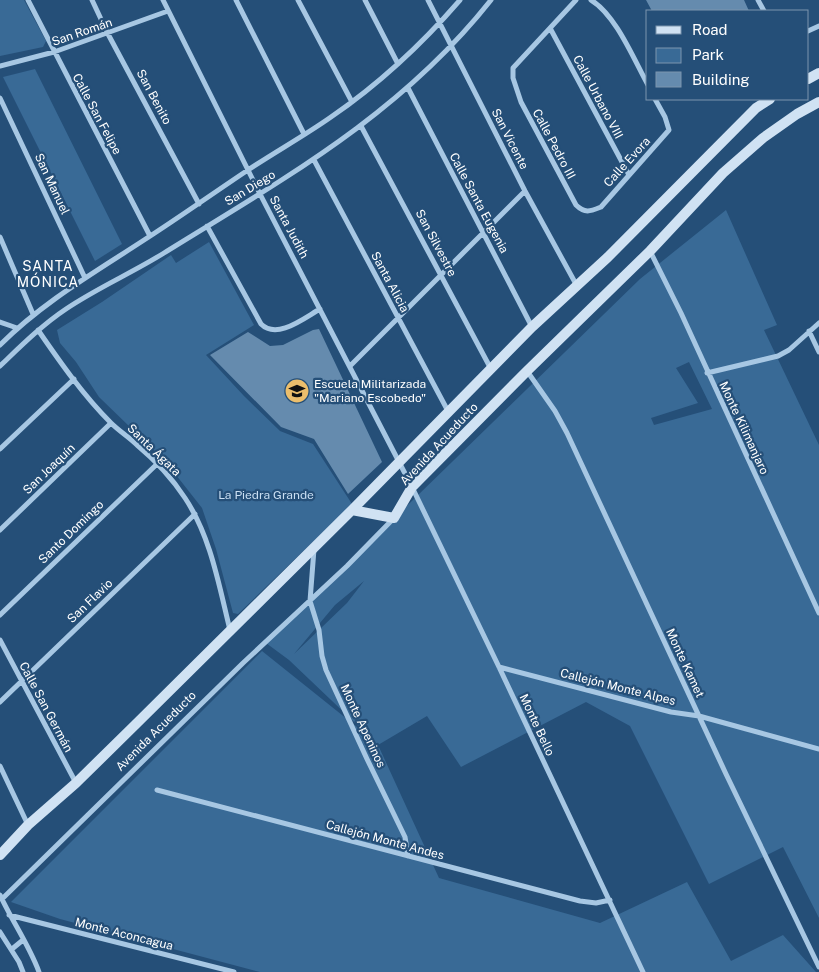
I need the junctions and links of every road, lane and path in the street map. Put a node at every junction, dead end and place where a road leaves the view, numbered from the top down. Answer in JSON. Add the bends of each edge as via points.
{"nodes":[{"id":1,"x":28,"y":0,"type":"edge"},
{"id":2,"x":92,"y":0,"type":"edge"},
{"id":3,"x":163,"y":0,"type":"edge"},
{"id":4,"x":236,"y":0,"type":"edge"},
{"id":5,"x":298,"y":0,"type":"edge"},
{"id":6,"x":365,"y":0,"type":"edge"},
{"id":7,"x":428,"y":0,"type":"edge"},
{"id":8,"x":460,"y":0,"type":"edge"},
{"id":9,"x":491,"y":0,"type":"edge"},
{"id":10,"x":576,"y":0,"type":"edge"},
{"id":11,"x":591,"y":0,"type":"edge"},
{"id":12,"x":168,"y":11,"type":"junction"},
{"id":13,"x":440,"y":24,"type":"junction"},
{"id":14,"x":550,"y":28,"type":"junction"},
{"id":15,"x":108,"y":34,"type":"junction"},
{"id":16,"x":452,"y":46,"type":"junction"},
{"id":17,"x":54,"y":52,"type":"junction"},
{"id":18,"x":398,"y":64,"type":"junction"},
{"id":19,"x":0,"y":66,"type":"edge"},
{"id":20,"x":646,"y":81,"type":"edge"},
{"id":21,"x":408,"y":88,"type":"junction"},
{"id":22,"x":0,"y":98,"type":"edge"},
{"id":23,"x":656,"y":100,"type":"edge"},
{"id":24,"x":768,"y":100,"type":"edge"},
{"id":25,"x":352,"y":102,"type":"junction"},
{"id":26,"x":819,"y":102,"type":"edge"},
{"id":27,"x":361,"y":126,"type":"junction"},
{"id":28,"x":304,"y":134,"type":"junction"},
{"id":29,"x":314,"y":160,"type":"junction"},
{"id":30,"x":248,"y":170,"type":"junction"},
{"id":31,"x":629,"y":175,"type":"junction"},
{"id":32,"x":525,"y":191,"type":"junction"},
{"id":33,"x":260,"y":194,"type":"junction"},
{"id":34,"x":199,"y":204,"type":"junction"},
{"id":35,"x":588,"y":212,"type":"joint"},
{"id":36,"x":207,"y":226,"type":"junction"},
{"id":37,"x":483,"y":231,"type":"junction"},
{"id":38,"x":150,"y":236,"type":"junction"},
{"id":39,"x":0,"y":237,"type":"edge"},
{"id":40,"x":650,"y":251,"type":"junction"},
{"id":41,"x":441,"y":273,"type":"junction"},
{"id":42,"x":85,"y":278,"type":"junction"},
{"id":43,"x":577,"y":286,"type":"junction"},
{"id":44,"x":320,"y":309,"type":"junction"},
{"id":45,"x":33,"y":314,"type":"junction"},
{"id":46,"x":398,"y":317,"type":"junction"},
{"id":47,"x":0,"y":322,"type":"edge"},
{"id":48,"x":819,"y":322,"type":"edge"},
{"id":49,"x":532,"y":327,"type":"junction"},
{"id":50,"x":17,"y":328,"type":"junction"},
{"id":51,"x":38,"y":330,"type":"junction"},
{"id":52,"x":809,"y":331,"type":"junction"},
{"id":53,"x":0,"y":345,"type":"edge"},
{"id":54,"x":819,"y":352,"type":"edge"},
{"id":55,"x":0,"y":366,"type":"edge"},
{"id":56,"x":350,"y":366,"type":"junction"},
{"id":57,"x":491,"y":369,"type":"junction"},
{"id":58,"x":527,"y":371,"type":"junction"},
{"id":59,"x":708,"y":373,"type":"junction"},
{"id":60,"x":74,"y":379,"type":"junction"},
{"id":61,"x":449,"y":413,"type":"junction"},
{"id":62,"x":111,"y":423,"type":"junction"},
{"id":63,"x":0,"y":449,"type":"edge"},
{"id":64,"x":399,"y":462,"type":"junction"},
{"id":65,"x":157,"y":464,"type":"junction"},
{"id":66,"x":412,"y":487,"type":"junction"},
{"id":67,"x":352,"y":510,"type":"junction"},
{"id":68,"x":194,"y":514,"type":"junction"},
{"id":69,"x":394,"y":518,"type":"junction"},
{"id":70,"x":0,"y":530,"type":"edge"},
{"id":71,"x":314,"y":548,"type":"junction"},
{"id":72,"x":310,"y":602,"type":"junction"},
{"id":73,"x":819,"y":613,"type":"edge"},
{"id":74,"x":0,"y":615,"type":"edge"},
{"id":75,"x":230,"y":631,"type":"junction"},
{"id":76,"x":0,"y":640,"type":"edge"},
{"id":77,"x":499,"y":667,"type":"junction"},
{"id":78,"x":20,"y":681,"type":"junction"},
{"id":79,"x":0,"y":702,"type":"edge"},
{"id":80,"x":699,"y":716,"type":"junction"},
{"id":81,"x":819,"y":749,"type":"edge"},
{"id":82,"x":0,"y":766,"type":"edge"},
{"id":83,"x":76,"y":783,"type":"junction"},
{"id":84,"x":156,"y":790,"type":"dead end"},
{"id":85,"x":28,"y":825,"type":"junction"},
{"id":86,"x":0,"y":855,"type":"edge"},
{"id":87,"x":408,"y":856,"type":"junction"},
{"id":88,"x":1,"y":897,"type":"edge"},
{"id":89,"x":610,"y":900,"type":"junction"},
{"id":90,"x":9,"y":915,"type":"junction"},
{"id":91,"x":0,"y":932,"type":"edge"},
{"id":92,"x":23,"y":940,"type":"junction"},
{"id":93,"x":12,"y":950,"type":"junction"},
{"id":94,"x":819,"y":967,"type":"edge"},
{"id":95,"x":23,"y":972,"type":"edge"},
{"id":96,"x":39,"y":972,"type":"edge"},
{"id":97,"x":234,"y":972,"type":"edge"},
{"id":98,"x":643,"y":972,"type":"edge"}],
"edges":[{"from":1,"to":17,"type":"street","name":"Calle San Felipe"},
{"from":2,"to":15,"type":"street","name":"San Benito"},
{"from":3,"to":12,"type":"street","name":"Santa Judith"},
{"from":4,"to":28,"type":"street"},
{"from":5,"to":25,"type":"street"},
{"from":6,"to":18,"type":"street"},
{"from":7,"to":13,"type":"street","name":"San Vicente"},
{"from":8,"to":13,"type":"street","name":"San Diego"},
{"from":9,"to":16,"type":"street","name":"San Diego"},
{"from":10,"to":14,"type":"street"},
{"from":11,"to":20,"type":"street","via":[[614,23]]},
{"from":12,"to":15,"type":"street","name":"San Román"},
{"from":12,"to":30,"type":"street","name":"Santa Judith"},
{"from":13,"to":16,"type":"street","name":"San Vicente"},
{"from":13,"to":18,"type":"street","name":"San Diego"},
{"from":14,"to":31,"type":"street","name":"Calle Urbano VIII"},
{"from":14,"to":35,"type":"street","name":"Calle Pedro III","via":[[513,68],[513,78],[521,102],[576,205]]},
{"from":15,"to":17,"type":"street","name":"San Román"},
{"from":15,"to":34,"type":"street","name":"San Benito"},
{"from":16,"to":21,"type":"street","name":"San Diego"},
{"from":16,"to":32,"type":"street","name":"San Vicente"},
{"from":17,"to":19,"type":"street","name":"San Román"},
{"from":17,"to":38,"type":"street","name":"Calle San Felipe"},
{"from":18,"to":25,"type":"street","name":"San Diego"},
{"from":21,"to":27,"type":"street","name":"San Diego"},
{"from":21,"to":37,"type":"street","name":"Calle Santa Eugenia"},
{"from":22,"to":42,"type":"street","name":"San Manuel"},
{"from":23,"to":31,"type":"street","name":"Calle Evora","via":[[669,130]]},
{"from":24,"to":43,"type":"street","name":"Avenida Acueducto","via":[[756,108]]},
{"from":25,"to":28,"type":"street","name":"San Diego"},
{"from":26,"to":40,"type":"street","name":"Avenida Acueducto","via":[[750,149]]},
{"from":27,"to":29,"type":"street","name":"San Diego"},
{"from":27,"to":41,"type":"street","name":"San Silvestre"},
{"from":28,"to":30,"type":"street","name":"San Diego"},
{"from":29,"to":33,"type":"street","name":"San Diego"},
{"from":29,"to":46,"type":"street","name":"Santa Alicia"},
{"from":30,"to":33,"type":"street","name":"Santa Judith"},
{"from":30,"to":34,"type":"street","name":"San Diego"},
{"from":31,"to":35,"type":"street","name":"Calle Evora","via":[[601,206]]},
{"from":32,"to":37,"type":"street"},
{"from":32,"to":43,"type":"street","name":"San Vicente"},
{"from":33,"to":36,"type":"street","name":"San Diego"},
{"from":33,"to":44,"type":"street","name":"Santa Judith"},
{"from":34,"to":38,"type":"street","name":"San Diego"},
{"from":36,"to":44,"type":"street","via":[[261,324],[269,331],[278,330]]},
{"from":36,"to":51,"type":"street","name":"San Diego","via":[[65,309]]},
{"from":37,"to":41,"type":"street"},
{"from":37,"to":49,"type":"street","name":"Calle Santa Eugenia"},
{"from":38,"to":42,"type":"street","name":"San Diego"},
{"from":39,"to":45,"type":"street"},
{"from":40,"to":58,"type":"street","name":"Avenida Acueducto"},
{"from":40,"to":59,"type":"street","name":"Monte Kilimanjaro"},
{"from":41,"to":46,"type":"street"},
{"from":41,"to":57,"type":"street","name":"San Silvestre"},
{"from":42,"to":45,"type":"street","name":"San Diego"},
{"from":43,"to":49,"type":"street","name":"Avenida Acueducto"},
{"from":44,"to":56,"type":"street","name":"Santa Judith"},
{"from":45,"to":50,"type":"street","name":"San Diego"},
{"from":46,"to":56,"type":"street"},
{"from":46,"to":61,"type":"street","name":"Santa Alicia"},
{"from":47,"to":50,"type":"street"},
{"from":48,"to":52,"type":"street"},
{"from":49,"to":57,"type":"street","name":"Avenida Acueducto"},
{"from":50,"to":53,"type":"street","name":"San Diego"},
{"from":51,"to":55,"type":"street","name":"San Diego"},
{"from":51,"to":60,"type":"street","name":"Santa Ágata"},
{"from":52,"to":54,"type":"street"},
{"from":52,"to":59,"type":"street","via":[[778,356]]},
{"from":56,"to":64,"type":"street","name":"Santa Judith"},
{"from":57,"to":61,"type":"street","name":"Avenida Acueducto"},
{"from":58,"to":66,"type":"street","name":"Avenida Acueducto"},
{"from":58,"to":80,"type":"street","name":"Monte Kamet","via":[[567,432]]},
{"from":59,"to":73,"type":"street","name":"Monte Kilimanjaro"},
{"from":60,"to":62,"type":"street","name":"Santa Ágata"},
{"from":60,"to":63,"type":"street"},
{"from":61,"to":64,"type":"street","name":"Avenida Acueducto"},
{"from":62,"to":65,"type":"street","name":"Santa Ágata"},
{"from":62,"to":70,"type":"street","name":"San Joaquín"},
{"from":64,"to":66,"type":"street","name":"Santa Judith"},
{"from":64,"to":67,"type":"street","name":"Avenida Acueducto"},
{"from":65,"to":68,"type":"street","name":"Santa Ágata","via":[[173,481]]},
{"from":65,"to":74,"type":"street","name":"Santo Domingo"},
{"from":66,"to":69,"type":"street","name":"Avenida Acueducto"},
{"from":66,"to":77,"type":"street","name":"Monte Bello"},
{"from":67,"to":69,"type":"street"},
{"from":67,"to":71,"type":"street","name":"Avenida Acueducto"},
{"from":68,"to":75,"type":"street","name":"Santa Ágata","via":[[212,559]]},
{"from":68,"to":78,"type":"street","name":"San Flavio"},
{"from":69,"to":72,"type":"street","name":"Avenida Acueducto"},
{"from":71,"to":72,"type":"street"},
{"from":71,"to":75,"type":"street","name":"Avenida Acueducto"},
{"from":72,"to":87,"type":"street","name":"Monte Apeninos","via":[[326,670],[405,837]]},
{"from":72,"to":88,"type":"street","name":"Avenida Acueducto"},
{"from":75,"to":83,"type":"street","name":"Avenida Acueducto"},
{"from":76,"to":78,"type":"street","name":"Calle San Germán"},
{"from":77,"to":80,"type":"street","name":"Callejón Monte Alpes","via":[[671,712]]},
{"from":77,"to":89,"type":"street","name":"Monte Bello"},
{"from":78,"to":79,"type":"street","name":"San Flavio"},
{"from":78,"to":83,"type":"street","name":"Calle San Germán"},
{"from":80,"to":81,"type":"street","name":"Callejón Monte Alpes"},
{"from":80,"to":94,"type":"street","name":"Monte Kamet"},
{"from":82,"to":85,"type":"street"},
{"from":83,"to":85,"type":"street","name":"Avenida Acueducto"},
{"from":84,"to":87,"type":"street","name":"Callejón Monte Andes"},
{"from":85,"to":86,"type":"street","name":"Avenida Acueducto"},
{"from":87,"to":89,"type":"street","name":"Callejón Monte Andes","via":[[580,901],[596,903]]},
{"from":88,"to":90,"type":"street"},
{"from":89,"to":98,"type":"street","name":"Monte Bello"},
{"from":90,"to":92,"type":"street"},
{"from":90,"to":97,"type":"street","name":"Monte Aconcagua"},
{"from":91,"to":93,"type":"street"},
{"from":92,"to":93,"type":"street"},
{"from":92,"to":96,"type":"street"},
{"from":93,"to":95,"type":"street"}]}
